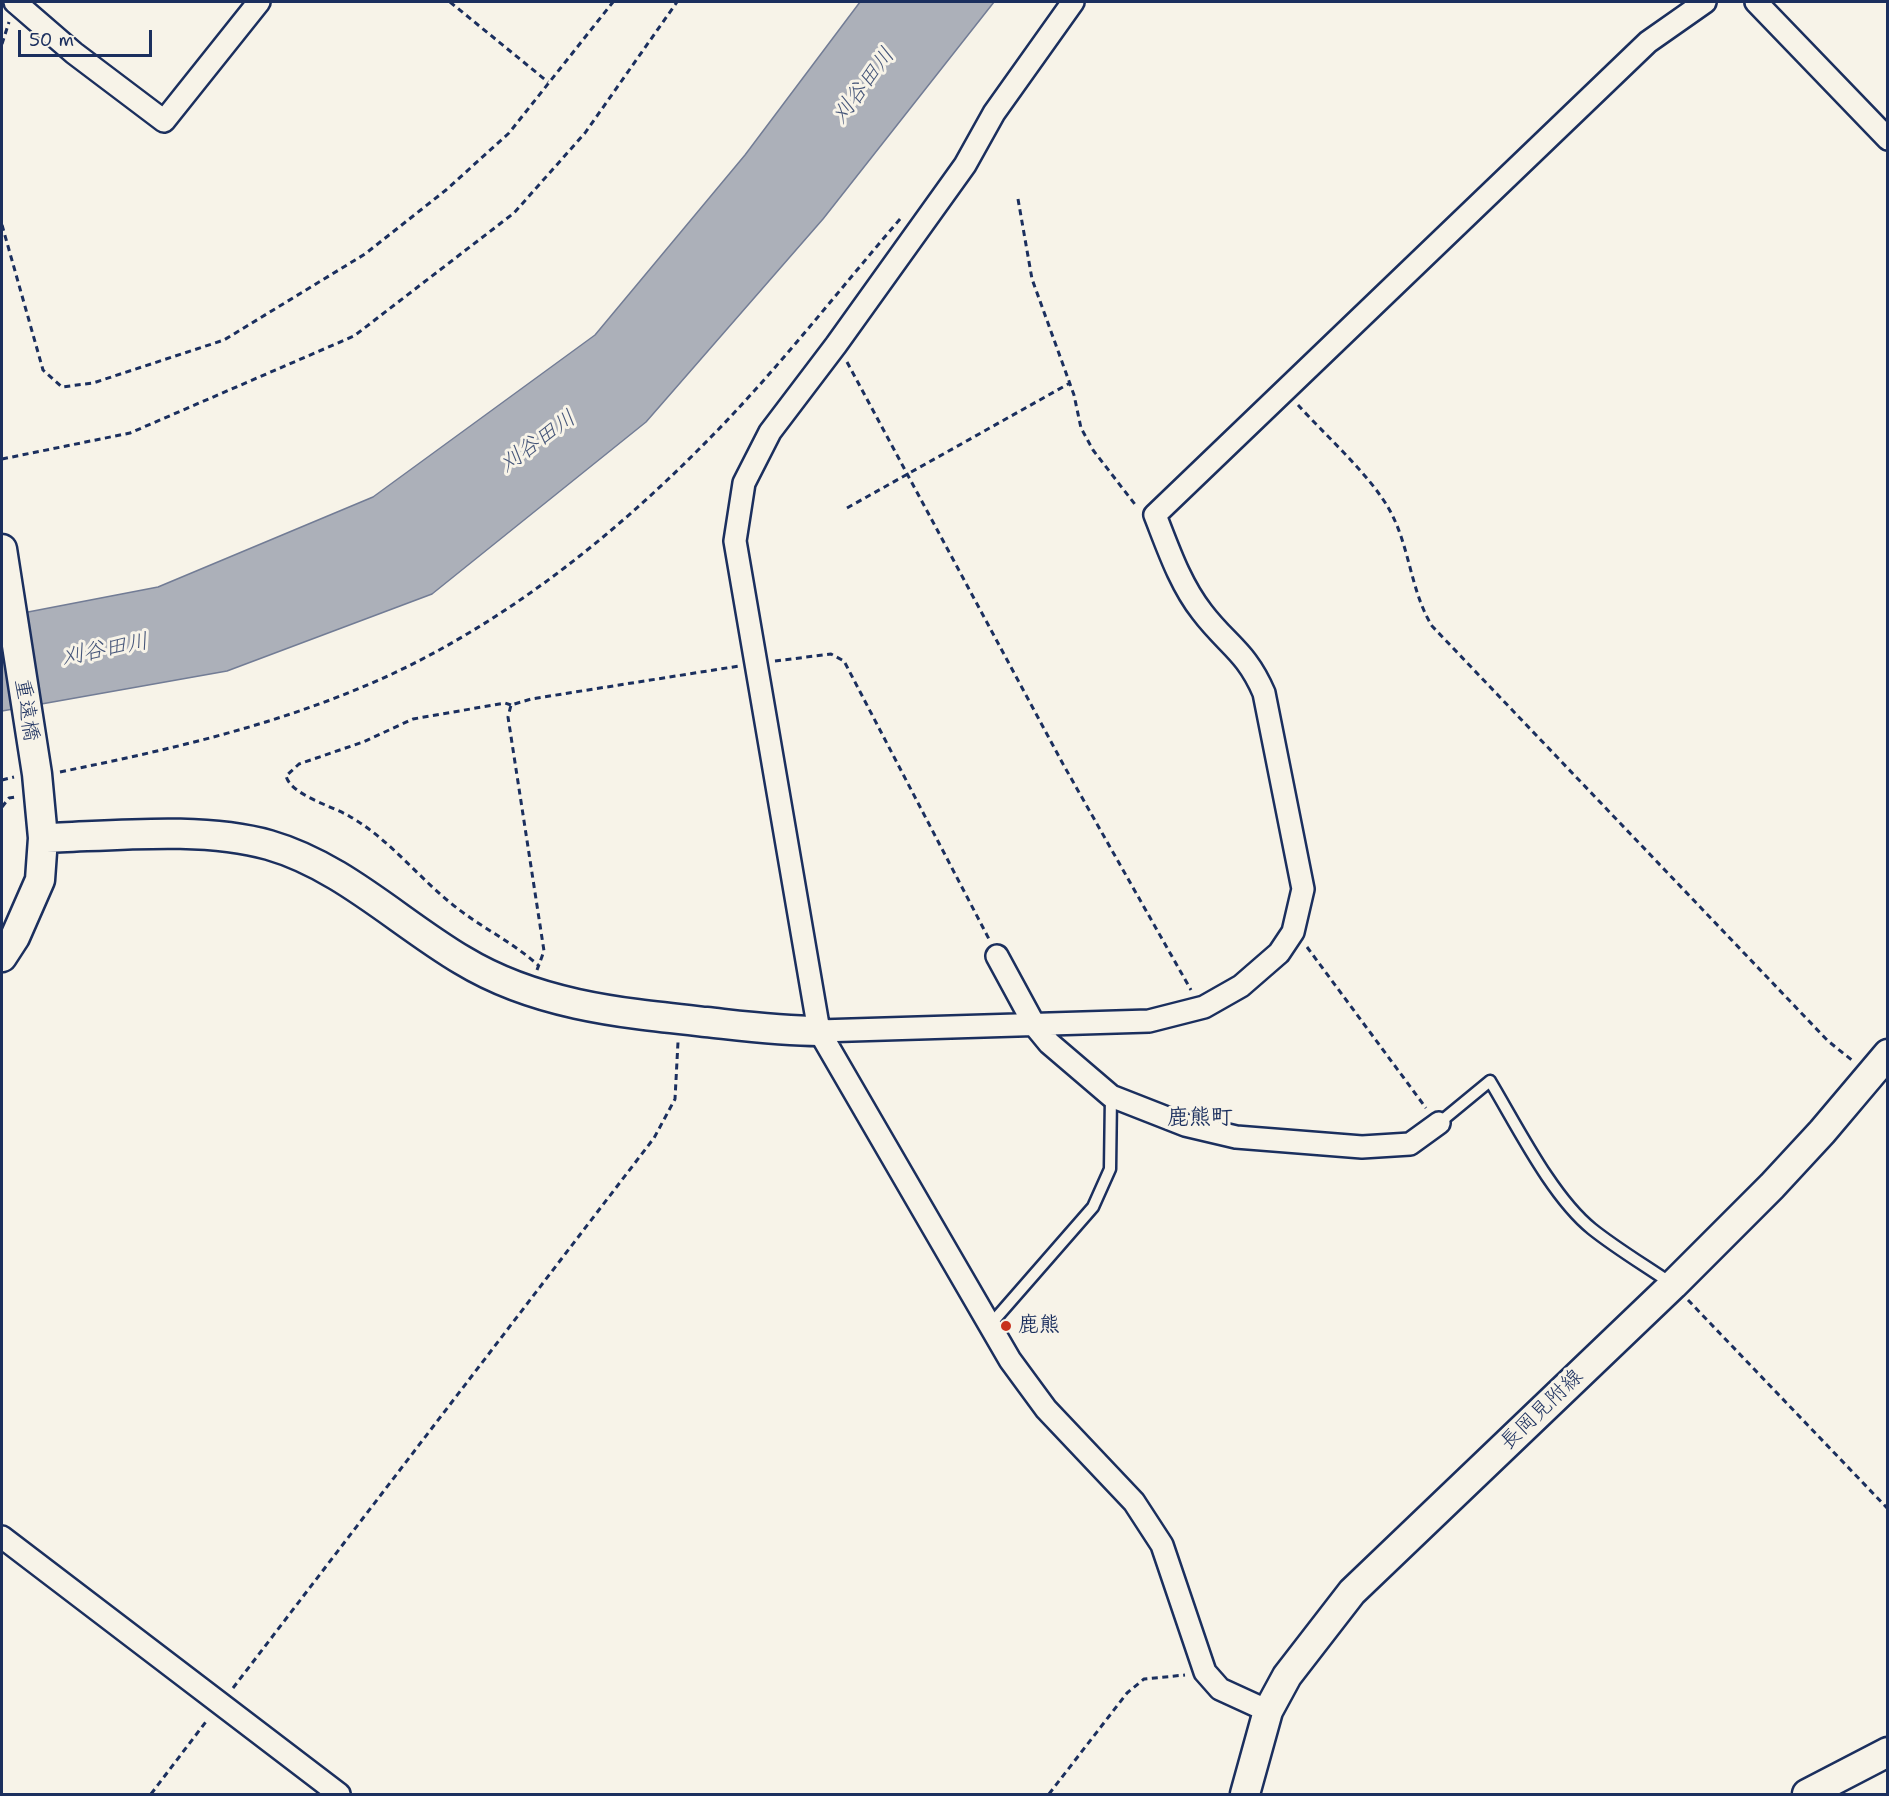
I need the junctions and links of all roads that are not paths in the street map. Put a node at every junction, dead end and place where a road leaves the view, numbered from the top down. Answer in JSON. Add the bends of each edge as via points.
{"nodes":[{"id":1,"x":15,"y":2,"type":"edge"},
{"id":2,"x":259,"y":2,"type":"edge"},
{"id":3,"x":1072,"y":2,"type":"edge"},
{"id":4,"x":1705,"y":2,"type":"edge"},
{"id":5,"x":1756,"y":2,"type":"edge"},
{"id":6,"x":1887,"y":139,"type":"edge"},
{"id":7,"x":2,"y":549,"type":"edge"},
{"id":8,"x":43,"y":838,"type":"junction"},
{"id":9,"x":997,"y":956,"type":"road end"},
{"id":10,"x":2,"y":957,"type":"edge"},
{"id":11,"x":1035,"y":1026,"type":"junction"},
{"id":12,"x":819,"y":1031,"type":"junction"},
{"id":13,"x":1879,"y":1065,"type":"edge"},
{"id":14,"x":1111,"y":1096,"type":"junction"},
{"id":15,"x":1438,"y":1124,"type":"joint"},
{"id":16,"x":1673,"y":1285,"type":"junction"},
{"id":17,"x":990,"y":1325,"type":"junction"},
{"id":18,"x":2,"y":1537,"type":"edge"},
{"id":19,"x":1268,"y":1711,"type":"junction"},
{"id":20,"x":1887,"y":1752,"type":"edge"},
{"id":21,"x":339,"y":1794,"type":"edge"},
{"id":22,"x":1245,"y":1794,"type":"edge"},
{"id":23,"x":1807,"y":1794,"type":"edge"}],
"edges":[{"from":1,"to":2,"type":"street","via":[[164,121]]},
{"from":3,"to":12,"type":"street","via":[[994,113],[965,165],[770,432],[744,483],[735,542]]},
{"from":4,"to":11,"type":"street","via":[[1648,42],[1155,515],[1177,569],[1202,612],[1243,654],[1263,693],[1303,889],[1293,933],[1242,986],[1204,1007],[1149,1021]]},
{"from":5,"to":6,"type":"street"},
{"from":7,"to":8,"type":"main road","name":"重遠橋","via":[[37,770]]},
{"from":8,"to":10,"type":"main road","name":"重遠橋","via":[[40,880]]},
{"from":8,"to":12,"type":"main road","via":[[230,837],[270,845],[334,872],[462,960],[507,984],[534,979],[569,1004]]},
{"from":9,"to":11,"type":"street"},
{"from":11,"to":12,"type":"street"},
{"from":11,"to":14,"type":"street","via":[[1049,1043]]},
{"from":12,"to":17,"type":"street"},
{"from":13,"to":16,"type":"main road","name":"長岡見附線","via":[[1779,1178]]},
{"from":14,"to":15,"type":"street","via":[[1185,1125],[1259,1139],[1392,1146],[1410,1144]]},
{"from":14,"to":17,"type":"lane","via":[[1110,1169],[1093,1207]]},
{"from":15,"to":16,"type":"lane","via":[[1490,1081],[1576,1214]]},
{"from":16,"to":19,"type":"main road","name":"長岡見附線","via":[[1352,1592],[1287,1676]]},
{"from":17,"to":19,"type":"street","via":[[1046,1409],[1134,1502],[1162,1545],[1205,1672],[1220,1689]]},
{"from":18,"to":21,"type":"street"},
{"from":19,"to":22,"type":"main road","name":"長岡見附線"},
{"from":20,"to":23,"type":"main road"}]}
